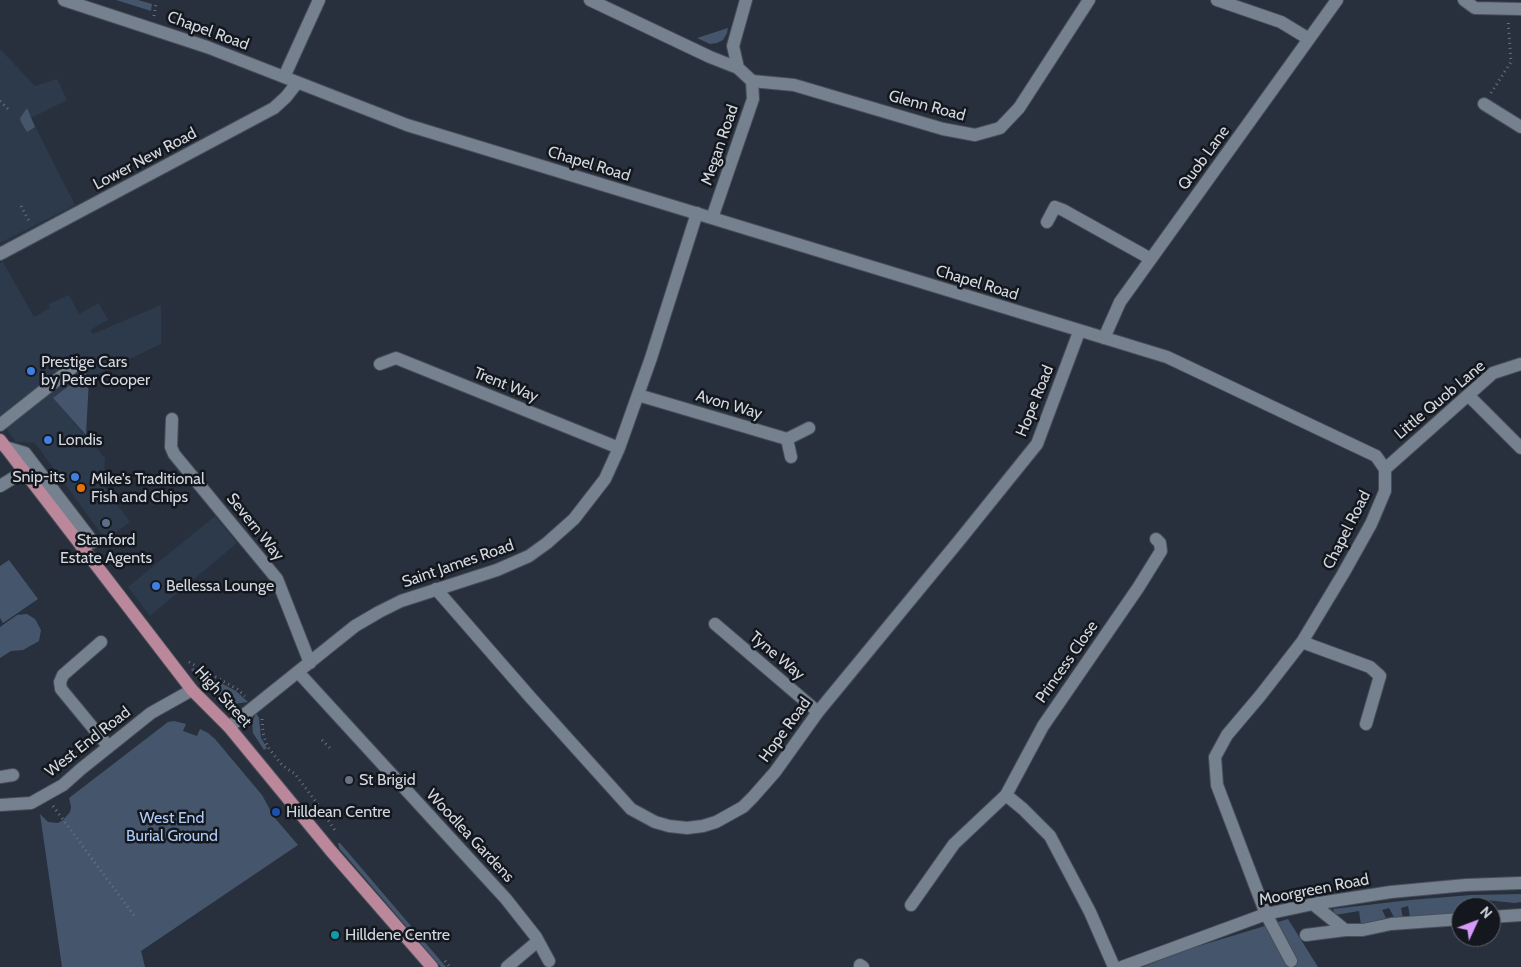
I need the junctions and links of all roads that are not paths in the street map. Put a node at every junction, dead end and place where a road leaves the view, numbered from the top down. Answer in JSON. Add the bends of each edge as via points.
{"nodes":[{"id":1,"x":64,"y":0,"type":"edge"},
{"id":2,"x":319,"y":0,"type":"edge"},
{"id":3,"x":590,"y":0,"type":"edge"},
{"id":4,"x":746,"y":0,"type":"edge"},
{"id":5,"x":1089,"y":0,"type":"edge"},
{"id":6,"x":1217,"y":0,"type":"edge"},
{"id":7,"x":1337,"y":0,"type":"edge"},
{"id":8,"x":1464,"y":0,"type":"edge"},
{"id":9,"x":1521,"y":9,"type":"edge"},
{"id":10,"x":1309,"y":39,"type":"junction"},
{"id":11,"x":738,"y":68,"type":"junction"},
{"id":12,"x":284,"y":76,"type":"junction"},
{"id":13,"x":752,"y":81,"type":"junction"},
{"id":14,"x":297,"y":83,"type":"junction"},
{"id":15,"x":1484,"y":104,"type":"road end"},
{"id":16,"x":1521,"y":127,"type":"edge"},
{"id":17,"x":697,"y":213,"type":"junction"},
{"id":18,"x":712,"y":218,"type":"junction"},
{"id":19,"x":1048,"y":222,"type":"dead end"},
{"id":20,"x":0,"y":254,"type":"edge"},
{"id":21,"x":1151,"y":259,"type":"junction"},
{"id":22,"x":1079,"y":332,"type":"junction"},
{"id":23,"x":1104,"y":338,"type":"junction"},
{"id":24,"x":380,"y":364,"type":"dead end"},
{"id":25,"x":1521,"y":364,"type":"edge"},
{"id":26,"x":72,"y":368,"type":"dead end"},
{"id":27,"x":638,"y":395,"type":"junction"},
{"id":28,"x":1468,"y":396,"type":"junction"},
{"id":29,"x":172,"y":419,"type":"dead end"},
{"id":30,"x":0,"y":425,"type":"edge"},
{"id":31,"x":809,"y":428,"type":"dead end"},
{"id":32,"x":788,"y":439,"type":"junction"},
{"id":33,"x":2,"y":444,"type":"edge"},
{"id":34,"x":619,"y":448,"type":"junction"},
{"id":35,"x":1521,"y":448,"type":"edge"},
{"id":36,"x":791,"y":457,"type":"dead end"},
{"id":37,"x":1385,"y":469,"type":"junction"},
{"id":38,"x":23,"y":472,"type":"junction"},
{"id":39,"x":0,"y":486,"type":"edge"},
{"id":40,"x":1158,"y":545,"type":"dead end"},
{"id":41,"x":81,"y":546,"type":"junction"},
{"id":42,"x":436,"y":589,"type":"junction"},
{"id":43,"x":715,"y":624,"type":"dead end"},
{"id":44,"x":101,"y":642,"type":"dead end"},
{"id":45,"x":1302,"y":642,"type":"junction"},
{"id":46,"x":310,"y":663,"type":"junction"},
{"id":47,"x":298,"y":672,"type":"junction"},
{"id":48,"x":192,"y":690,"type":"junction"},
{"id":49,"x":818,"y":712,"type":"junction"},
{"id":50,"x":1366,"y":724,"type":"dead end"},
{"id":51,"x":229,"y":727,"type":"junction"},
{"id":52,"x":108,"y":746,"type":"junction"},
{"id":53,"x":14,"y":775,"type":"dead end"},
{"id":54,"x":0,"y":777,"type":"edge"},
{"id":55,"x":1006,"y":796,"type":"junction"},
{"id":56,"x":0,"y":805,"type":"edge"},
{"id":57,"x":1521,"y":883,"type":"edge"},
{"id":58,"x":1313,"y":904,"type":"junction"},
{"id":59,"x":911,"y":905,"type":"dead end"},
{"id":60,"x":1266,"y":914,"type":"junction"},
{"id":61,"x":1521,"y":915,"type":"edge"},
{"id":62,"x":1501,"y":916,"type":"edge"},
{"id":63,"x":1451,"y":920,"type":"edge"},
{"id":64,"x":1345,"y":930,"type":"junction"},
{"id":65,"x":1306,"y":935,"type":"dead end"},
{"id":66,"x":538,"y":941,"type":"junction"},
{"id":67,"x":549,"y":961,"type":"dead end"},
{"id":68,"x":1291,"y":961,"type":"dead end"},
{"id":69,"x":432,"y":967,"type":"edge"},
{"id":70,"x":507,"y":967,"type":"edge"},
{"id":71,"x":1114,"y":967,"type":"edge"},
{"id":72,"x":1122,"y":967,"type":"edge"}],
"edges":[{"from":1,"to":12,"type":"street","name":"Chapel Road"},
{"from":2,"to":12,"type":"street"},
{"from":3,"to":11,"type":"street"},
{"from":4,"to":11,"type":"street","via":[[733,46]]},
{"from":5,"to":13,"type":"street","name":"Glenn Road","via":[[1019,108],[1000,128],[975,135],[943,129],[794,85]]},
{"from":6,"to":10,"type":"street","via":[[1281,22]]},
{"from":7,"to":10,"type":"street","name":"Quob Lane"},
{"from":8,"to":9,"type":"street","via":[[1475,8]]},
{"from":10,"to":21,"type":"street","name":"Quob Lane"},
{"from":11,"to":13,"type":"street"},
{"from":12,"to":14,"type":"street","name":"Chapel Road"},
{"from":13,"to":18,"type":"street","name":"Megan Road","via":[[753,99]]},
{"from":14,"to":17,"type":"street","name":"Chapel Road","via":[[407,125]]},
{"from":14,"to":20,"type":"street","name":"Lower New Road","via":[[274,108]]},
{"from":15,"to":16,"type":"street"},
{"from":17,"to":18,"type":"street","name":"Chapel Road"},
{"from":17,"to":27,"type":"street","name":"Saint James Road"},
{"from":18,"to":22,"type":"street","name":"Chapel Road"},
{"from":19,"to":21,"type":"street","via":[[1055,207]]},
{"from":21,"to":23,"type":"street","name":"Quob Lane","via":[[1120,302]]},
{"from":22,"to":23,"type":"street","name":"Chapel Road"},
{"from":22,"to":49,"type":"street","name":"Hope Road","via":[[1037,444]]},
{"from":23,"to":37,"type":"street","name":"Chapel Road","via":[[1167,357],[1376,456]]},
{"from":24,"to":34,"type":"street","name":"Trent Way","via":[[396,358]]},
{"from":25,"to":28,"type":"street","name":"Little Quob Lane","via":[[1493,373]]},
{"from":26,"to":30,"type":"street"},
{"from":27,"to":32,"type":"street","name":"Avon Way"},
{"from":27,"to":34,"type":"street","name":"Saint James Road"},
{"from":28,"to":35,"type":"street"},
{"from":28,"to":37,"type":"street","name":"Little Quob Lane"},
{"from":29,"to":46,"type":"street","name":"Severn Way","via":[[171,448],[174,454],[277,579]]},
{"from":31,"to":32,"type":"street"},
{"from":32,"to":36,"type":"street"},
{"from":33,"to":38,"type":"main road","name":"High Street"},
{"from":33,"to":41,"type":"street","via":[[25,453],[93,542]]},
{"from":34,"to":42,"type":"street","name":"Saint James Road","via":[[605,479],[591,498],[574,519],[547,543],[530,556],[497,570]]},
{"from":37,"to":45,"type":"street","name":"Chapel Road","via":[[1385,491],[1371,524]]},
{"from":38,"to":39,"type":"street"},
{"from":38,"to":41,"type":"main road","name":"High Street"},
{"from":40,"to":55,"type":"street","name":"Princess Close","via":[[1138,588],[1042,726]]},
{"from":41,"to":48,"type":"main road","name":"High Street"},
{"from":42,"to":46,"type":"street","name":"Saint James Road","via":[[401,601],[355,626]]},
{"from":42,"to":49,"type":"street","name":"Hope Road","via":[[631,810],[655,822],[687,828],[703,826],[743,807],[775,772]]},
{"from":43,"to":49,"type":"street","name":"Tyne Way"},
{"from":44,"to":52,"type":"street","via":[[63,674],[60,682],[61,689]]},
{"from":45,"to":50,"type":"street","via":[[1370,666],[1380,676]]},
{"from":45,"to":60,"type":"street","name":"Chapel Road","via":[[1227,735],[1215,757],[1217,785]]},
{"from":46,"to":47,"type":"street","name":"Saint James Road"},
{"from":47,"to":51,"type":"street","name":"Saint James Road"},
{"from":47,"to":66,"type":"street","name":"Woodlea Gardens","via":[[511,894]]},
{"from":48,"to":51,"type":"main road","name":"High Street"},
{"from":48,"to":52,"type":"street","name":"West End Road","via":[[151,713]]},
{"from":51,"to":69,"type":"main road","name":"High Street"},
{"from":52,"to":56,"type":"street","name":"West End Road","via":[[63,785],[31,802]]},
{"from":53,"to":54,"type":"street"},
{"from":55,"to":59,"type":"street","name":"Princess Close","via":[[954,844]]},
{"from":55,"to":71,"type":"street","via":[[1050,836],[1090,912]]},
{"from":57,"to":58,"type":"street","name":"Moorgreen Road","via":[[1391,892]]},
{"from":58,"to":60,"type":"street","name":"Moorgreen Road"},
{"from":58,"to":64,"type":"street"},
{"from":60,"to":68,"type":"street","name":"Chapel Road"},
{"from":60,"to":72,"type":"street","name":"Moorgreen Road"},
{"from":61,"to":62,"type":"street"},
{"from":63,"to":64,"type":"street"},
{"from":64,"to":65,"type":"street"},
{"from":66,"to":67,"type":"street","name":"Woodlea Gardens"},
{"from":66,"to":70,"type":"street"}]}
